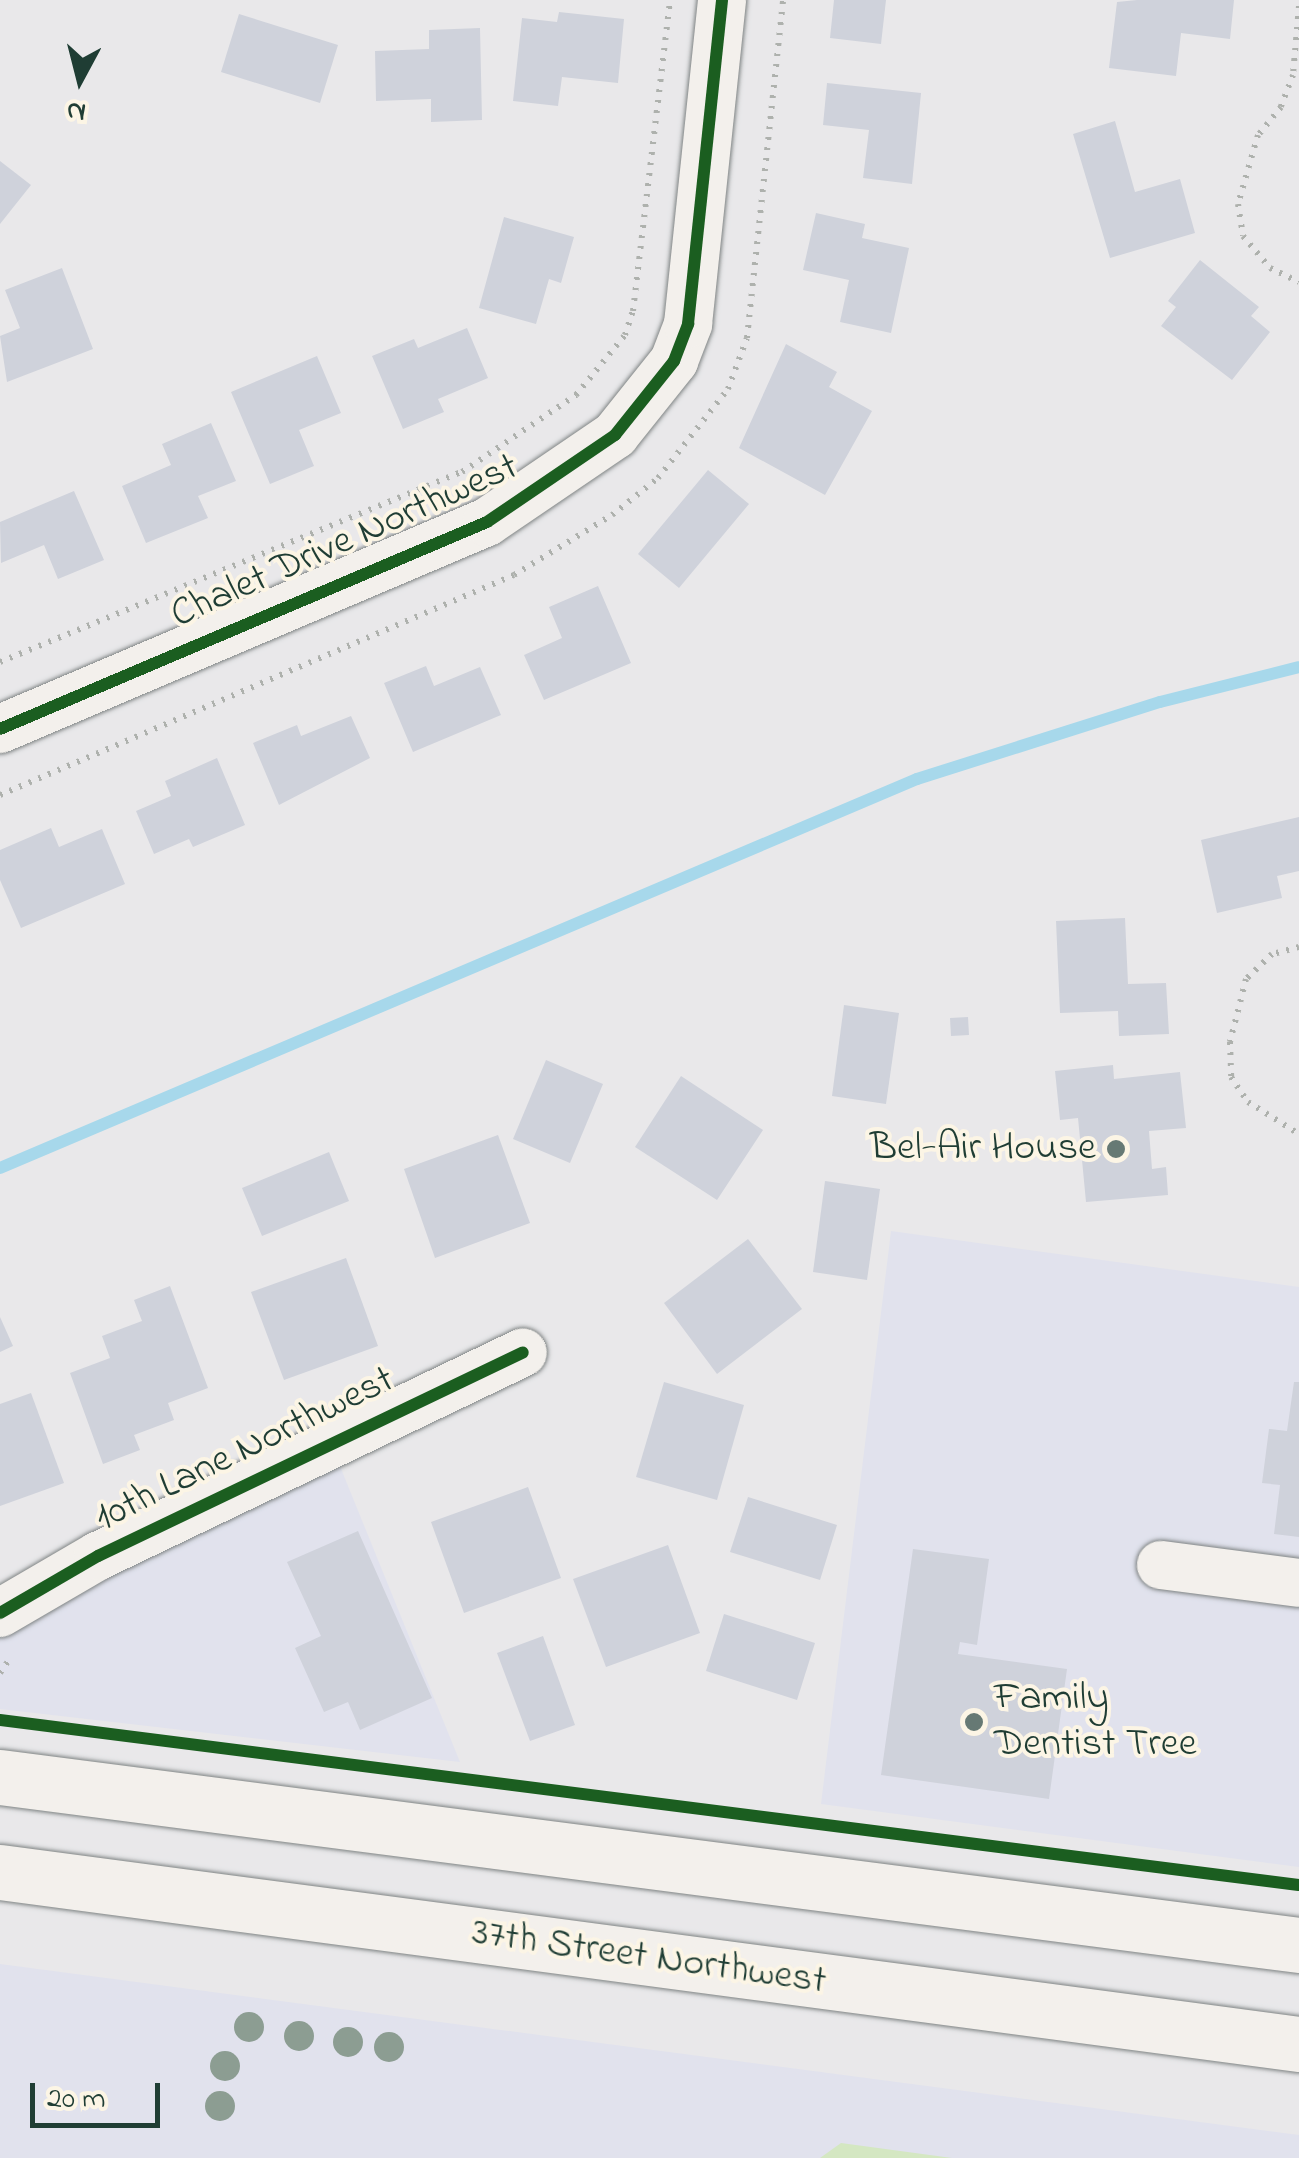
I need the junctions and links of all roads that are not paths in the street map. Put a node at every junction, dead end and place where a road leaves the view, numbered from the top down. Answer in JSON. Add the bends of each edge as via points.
{"nodes":[{"id":1,"x":722,"y":0,"type":"edge"},
{"id":2,"x":0,"y":729,"type":"edge"},
{"id":3,"x":523,"y":1352,"type":"dead end"},
{"id":4,"x":1161,"y":1565,"type":"dead end"},
{"id":5,"x":1299,"y":1583,"type":"edge"},
{"id":6,"x":0,"y":1613,"type":"edge"},
{"id":7,"x":0,"y":1776,"type":"edge"},
{"id":8,"x":0,"y":1872,"type":"edge"},
{"id":9,"x":1299,"y":1945,"type":"edge"},
{"id":10,"x":1299,"y":2044,"type":"edge"}],
"edges":[{"from":1,"to":2,"type":"street","name":"Chalet Drive Northwest","via":[[688,324],[674,361],[615,435],[487,522]]},
{"from":3,"to":6,"type":"street","name":"10th Lane Northwest","via":[[98,1556]]},
{"from":4,"to":5,"type":"street"},
{"from":7,"to":9,"type":"main road"},
{"from":8,"to":10,"type":"main road","name":"37th Street Northwest"}]}
